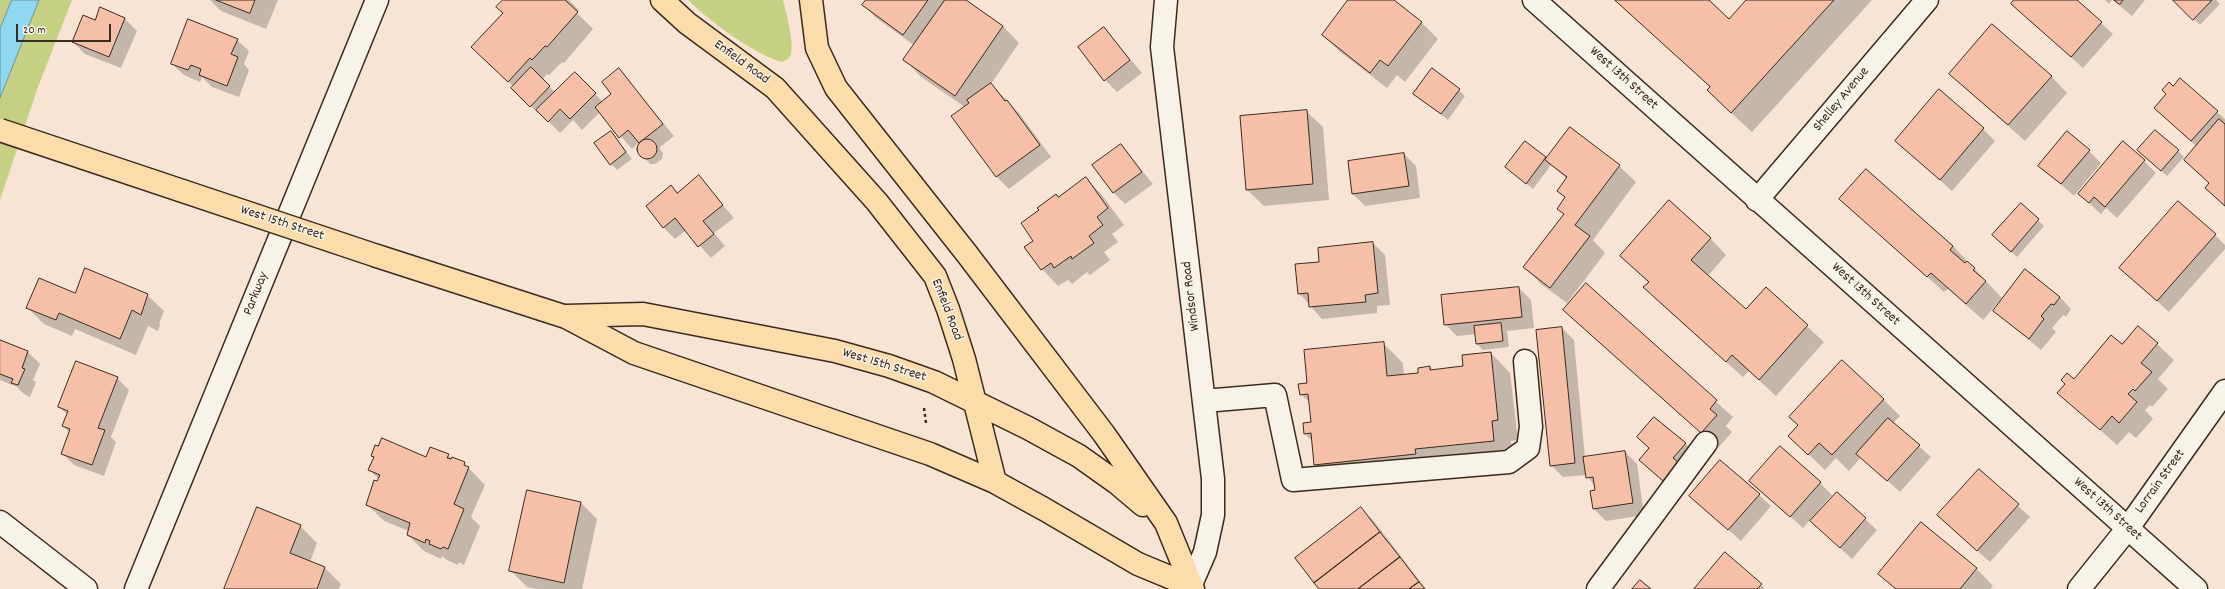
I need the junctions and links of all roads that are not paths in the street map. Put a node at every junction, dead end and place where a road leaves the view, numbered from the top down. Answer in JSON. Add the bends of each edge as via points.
{"nodes":[{"id":1,"x":377,"y":0,"type":"edge"},
{"id":2,"x":662,"y":0,"type":"edge"},
{"id":3,"x":811,"y":0,"type":"edge"},
{"id":4,"x":1166,"y":0,"type":"edge"},
{"id":5,"x":1534,"y":0,"type":"edge"},
{"id":6,"x":1927,"y":0,"type":"edge"},
{"id":7,"x":0,"y":130,"type":"edge"},
{"id":8,"x":1757,"y":200,"type":"junction"},
{"id":9,"x":566,"y":316,"type":"junction"},
{"id":10,"x":1525,"y":361,"type":"dead end"},
{"id":11,"x":2225,"y":392,"type":"edge"},
{"id":12,"x":975,"y":400,"type":"junction"},
{"id":13,"x":1204,"y":401,"type":"junction"},
{"id":14,"x":1706,"y":443,"type":"dead end"},
{"id":15,"x":995,"y":482,"type":"junction"},
{"id":16,"x":0,"y":522,"type":"edge"},
{"id":17,"x":1166,"y":523,"type":"junction"},
{"id":18,"x":2128,"y":528,"type":"junction"},
{"id":19,"x":1191,"y":588,"type":"edge"},
{"id":20,"x":86,"y":589,"type":"edge"},
{"id":21,"x":136,"y":589,"type":"edge"},
{"id":22,"x":1598,"y":589,"type":"edge"},
{"id":23,"x":2079,"y":589,"type":"edge"},
{"id":24,"x":2196,"y":589,"type":"edge"}],
"edges":[{"from":1,"to":21,"type":"street","name":"Parkway"},
{"from":2,"to":12,"type":"main road","name":"Enfield Road","via":[[687,24],[775,88],[877,202],[935,276],[948,309]]},
{"from":3,"to":17,"type":"main road","via":[[817,48],[836,88],[1090,416]]},
{"from":4,"to":13,"type":"street","name":"Windsor Road","via":[[1162,47]]},
{"from":5,"to":8,"type":"street","name":"West 13th Street"},
{"from":6,"to":8,"type":"street","name":"Shelley Avenue"},
{"from":7,"to":9,"type":"main road","name":"West 15th Street","bridge":true,"via":[[377,256]]},
{"from":8,"to":18,"type":"street","name":"West 13th Street"},
{"from":9,"to":12,"type":"main road","name":"West 15th Street","via":[[643,314],[835,351],[889,366]]},
{"from":9,"to":15,"type":"main road","name":"West 15th Street","via":[[634,353],[893,440]]},
{"from":10,"to":13,"type":"street","via":[[1531,427],[1528,448],[1509,462],[1293,480],[1275,396]]},
{"from":11,"to":18,"type":"street","name":"Lorrain Street"},
{"from":12,"to":15,"type":"main road","name":"Enfield Road","via":[[986,454]]},
{"from":12,"to":17,"type":"main road","name":"West 15th Street","via":[[1079,456]]},
{"from":13,"to":19,"type":"street","name":"Windsor Road","via":[[1213,479],[1213,515],[1205,552]]},
{"from":14,"to":22,"type":"street"},
{"from":15,"to":19,"type":"main road","via":[[1138,564]]},
{"from":16,"to":20,"type":"street"},
{"from":17,"to":19,"type":"main road"},
{"from":18,"to":23,"type":"street","name":"Lorrain Street"},
{"from":18,"to":24,"type":"street","name":"West 13th Street"}]}
